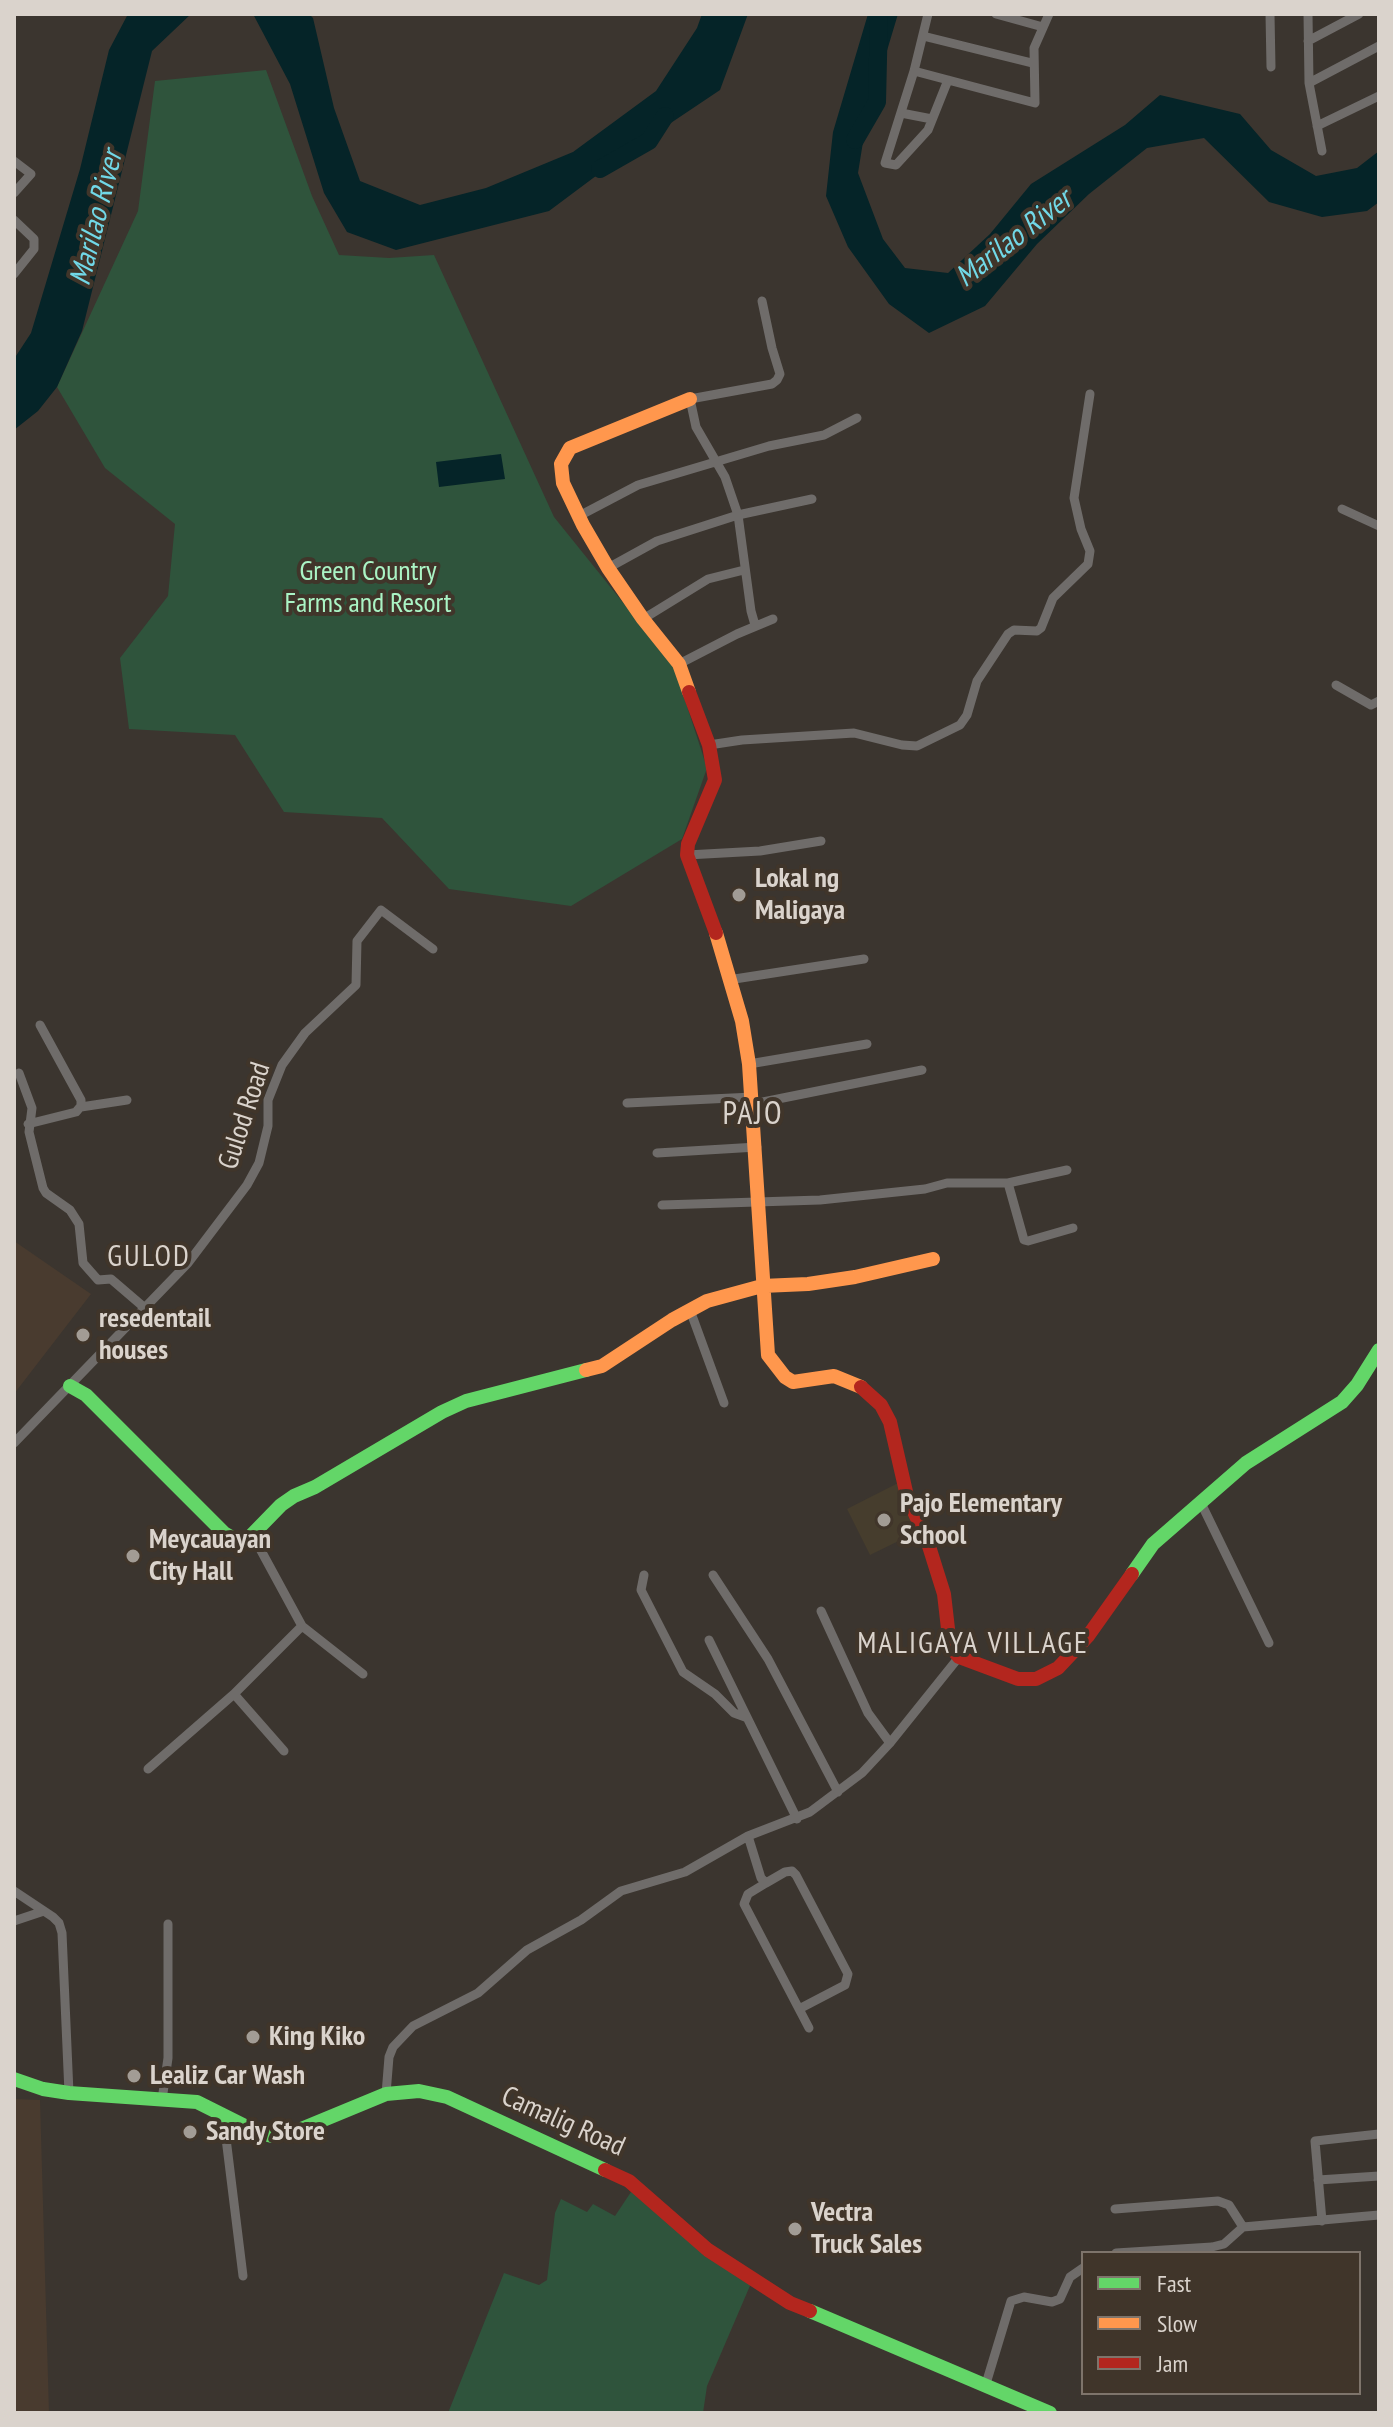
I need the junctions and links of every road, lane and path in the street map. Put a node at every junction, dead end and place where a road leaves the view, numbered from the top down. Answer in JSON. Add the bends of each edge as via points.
{"nodes":[{"id":1,"x":928,"y":14,"type":"edge"},
{"id":2,"x":996,"y":14,"type":"edge"},
{"id":3,"x":1049,"y":14,"type":"edge"},
{"id":4,"x":1270,"y":14,"type":"edge"},
{"id":5,"x":1308,"y":14,"type":"edge"},
{"id":6,"x":1359,"y":14,"type":"edge"},
{"id":7,"x":1043,"y":27,"type":"junction"},
{"id":8,"x":923,"y":36,"type":"junction"},
{"id":9,"x":1308,"y":41,"type":"junction"},
{"id":10,"x":1379,"y":46,"type":"edge"},
{"id":11,"x":1032,"y":63,"type":"junction"},
{"id":12,"x":1271,"y":67,"type":"dead end"},
{"id":13,"x":914,"y":71,"type":"junction"},
{"id":14,"x":948,"y":80,"type":"junction"},
{"id":15,"x":1309,"y":83,"type":"junction"},
{"id":16,"x":1379,"y":96,"type":"edge"},
{"id":17,"x":901,"y":113,"type":"junction"},
{"id":18,"x":932,"y":119,"type":"junction"},
{"id":19,"x":1317,"y":126,"type":"junction"},
{"id":20,"x":1322,"y":151,"type":"dead end"},
{"id":21,"x":14,"y":161,"type":"edge"},
{"id":22,"x":14,"y":193,"type":"edge"},
{"id":23,"x":14,"y":220,"type":"edge"},
{"id":24,"x":14,"y":274,"type":"edge"},
{"id":25,"x":762,"y":301,"type":"dead end"},
{"id":26,"x":1090,"y":394,"type":"dead end"},
{"id":27,"x":690,"y":399,"type":"junction"},
{"id":28,"x":857,"y":418,"type":"dead end"},
{"id":29,"x":715,"y":461,"type":"junction"},
{"id":30,"x":812,"y":499,"type":"dead end"},
{"id":31,"x":1342,"y":509,"type":"dead end"},
{"id":32,"x":738,"y":515,"type":"junction"},
{"id":33,"x":579,"y":516,"type":"junction"},
{"id":34,"x":1379,"y":526,"type":"edge"},
{"id":35,"x":608,"y":568,"type":"junction"},
{"id":36,"x":744,"y":570,"type":"junction"},
{"id":37,"x":643,"y":619,"type":"junction"},
{"id":38,"x":773,"y":619,"type":"dead end"},
{"id":39,"x":755,"y":625,"type":"junction"},
{"id":40,"x":679,"y":664,"type":"junction"},
{"id":41,"x":1336,"y":685,"type":"dead end"},
{"id":42,"x":1379,"y":701,"type":"edge"},
{"id":43,"x":709,"y":745,"type":"junction"},
{"id":44,"x":821,"y":841,"type":"dead end"},
{"id":45,"x":687,"y":855,"type":"junction"},
{"id":46,"x":433,"y":949,"type":"dead end"},
{"id":47,"x":864,"y":959,"type":"dead end"},
{"id":48,"x":728,"y":980,"type":"junction"},
{"id":49,"x":40,"y":1025,"type":"dead end"},
{"id":50,"x":867,"y":1044,"type":"dead end"},
{"id":51,"x":749,"y":1064,"type":"junction"},
{"id":52,"x":922,"y":1070,"type":"dead end"},
{"id":53,"x":19,"y":1073,"type":"dead end"},
{"id":54,"x":127,"y":1100,"type":"dead end"},
{"id":55,"x":753,"y":1100,"type":"junction"},
{"id":56,"x":627,"y":1103,"type":"dead end"},
{"id":57,"x":81,"y":1107,"type":"junction"},
{"id":58,"x":28,"y":1124,"type":"junction"},
{"id":59,"x":757,"y":1147,"type":"junction"},
{"id":60,"x":657,"y":1153,"type":"dead end"},
{"id":61,"x":1067,"y":1170,"type":"dead end"},
{"id":62,"x":1008,"y":1183,"type":"junction"},
{"id":63,"x":760,"y":1202,"type":"junction"},
{"id":64,"x":662,"y":1205,"type":"dead end"},
{"id":65,"x":1073,"y":1228,"type":"dead end"},
{"id":66,"x":933,"y":1259,"type":"dead end"},
{"id":67,"x":762,"y":1286,"type":"junction"},
{"id":68,"x":146,"y":1309,"type":"junction"},
{"id":69,"x":690,"y":1310,"type":"junction"},
{"id":70,"x":1379,"y":1350,"type":"edge"},
{"id":71,"x":70,"y":1386,"type":"junction"},
{"id":72,"x":724,"y":1403,"type":"dead end"},
{"id":73,"x":14,"y":1443,"type":"edge"},
{"id":74,"x":1201,"y":1503,"type":"junction"},
{"id":75,"x":252,"y":1534,"type":"junction"},
{"id":76,"x":644,"y":1575,"type":"dead end"},
{"id":77,"x":713,"y":1575,"type":"dead end"},
{"id":78,"x":821,"y":1611,"type":"dead end"},
{"id":79,"x":302,"y":1626,"type":"junction"},
{"id":80,"x":709,"y":1640,"type":"dead end"},
{"id":81,"x":1269,"y":1643,"type":"dead end"},
{"id":82,"x":959,"y":1657,"type":"junction"},
{"id":83,"x":363,"y":1674,"type":"dead end"},
{"id":84,"x":234,"y":1694,"type":"junction"},
{"id":85,"x":745,"y":1717,"type":"junction"},
{"id":86,"x":890,"y":1743,"type":"junction"},
{"id":87,"x":284,"y":1751,"type":"dead end"},
{"id":88,"x":148,"y":1769,"type":"dead end"},
{"id":89,"x":838,"y":1792,"type":"junction"},
{"id":90,"x":797,"y":1819,"type":"junction"},
{"id":91,"x":748,"y":1836,"type":"junction"},
{"id":92,"x":766,"y":1883,"type":"junction"},
{"id":93,"x":14,"y":1891,"type":"edge"},
{"id":94,"x":44,"y":1911,"type":"junction"},
{"id":95,"x":14,"y":1921,"type":"edge"},
{"id":96,"x":168,"y":1924,"type":"dead end"},
{"id":97,"x":799,"y":2009,"type":"junction"},
{"id":98,"x":809,"y":2028,"type":"dead end"},
{"id":99,"x":14,"y":2079,"type":"edge"},
{"id":100,"x":69,"y":2093,"type":"junction"},
{"id":101,"x":386,"y":2094,"type":"junction"},
{"id":102,"x":162,"y":2100,"type":"junction"},
{"id":103,"x":223,"y":2114,"type":"junction"},
{"id":104,"x":1379,"y":2134,"type":"edge"},
{"id":105,"x":1379,"y":2176,"type":"edge"},
{"id":106,"x":1318,"y":2180,"type":"junction"},
{"id":107,"x":1115,"y":2209,"type":"dead end"},
{"id":108,"x":1379,"y":2215,"type":"edge"},
{"id":109,"x":1322,"y":2221,"type":"junction"},
{"id":110,"x":1243,"y":2227,"type":"junction"},
{"id":111,"x":1148,"y":2251,"type":"edge"},
{"id":112,"x":1081,"y":2269,"type":"edge"},
{"id":113,"x":243,"y":2276,"type":"dead end"},
{"id":114,"x":985,"y":2387,"type":"junction"},
{"id":115,"x":1050,"y":2413,"type":"edge"}],
"edges":[{"from":1,"to":8,"type":"street"},
{"from":2,"to":7,"type":"street"},
{"from":3,"to":7,"type":"street"},
{"from":4,"to":12,"type":"street"},
{"from":5,"to":9,"type":"street"},
{"from":6,"to":9,"type":"street"},
{"from":7,"to":11,"type":"street"},
{"from":8,"to":11,"type":"street"},
{"from":8,"to":13,"type":"street"},
{"from":9,"to":15,"type":"street"},
{"from":10,"to":15,"type":"street"},
{"from":11,"to":14,"type":"street","via":[[1035,103]]},
{"from":13,"to":14,"type":"street"},
{"from":13,"to":17,"type":"street"},
{"from":14,"to":18,"type":"street"},
{"from":15,"to":19,"type":"street"},
{"from":16,"to":19,"type":"street"},
{"from":17,"to":18,"type":"street"},
{"from":17,"to":18,"type":"street","via":[[885,163],[896,165]]},
{"from":19,"to":20,"type":"street"},
{"from":21,"to":22,"type":"street","via":[[31,174]]},
{"from":23,"to":24,"type":"street","via":[[34,239],[34,249]]},
{"from":25,"to":27,"type":"street","via":[[780,374],[777,380]]},
{"from":26,"to":43,"type":"street","via":[[1074,498],[1090,551],[1088,564],[1053,598],[1041,628],[1008,634],[977,681],[960,725],[917,746],[854,733]]},
{"from":27,"to":29,"type":"street","via":[[696,427]]},
{"from":27,"to":33,"type":"street","via":[[570,448],[561,464],[563,483]]},
{"from":28,"to":29,"type":"street","via":[[824,435]]},
{"from":29,"to":32,"type":"street"},
{"from":29,"to":33,"type":"street","via":[[638,485]]},
{"from":30,"to":32,"type":"street"},
{"from":31,"to":34,"type":"street"},
{"from":32,"to":35,"type":"street","via":[[657,541]]},
{"from":32,"to":36,"type":"street"},
{"from":33,"to":35,"type":"street"},
{"from":35,"to":37,"type":"street"},
{"from":36,"to":37,"type":"street","via":[[708,579]]},
{"from":36,"to":39,"type":"street"},
{"from":37,"to":40,"type":"street"},
{"from":38,"to":39,"type":"street"},
{"from":39,"to":40,"type":"street"},
{"from":40,"to":43,"type":"street"},
{"from":41,"to":42,"type":"street","via":[[1371,705]]},
{"from":43,"to":45,"type":"street","via":[[715,780]]},
{"from":44,"to":45,"type":"street"},
{"from":45,"to":48,"type":"street","via":[[704,893]]},
{"from":46,"to":68,"type":"street","name":"Gulod Road","via":[[381,910],[357,941],[356,985],[305,1033],[282,1065],[268,1100],[259,1163],[247,1185],[209,1238]]},
{"from":47,"to":48,"type":"street"},
{"from":48,"to":51,"type":"street"},
{"from":49,"to":57,"type":"street"},
{"from":50,"to":51,"type":"street"},
{"from":51,"to":55,"type":"street"},
{"from":52,"to":55,"type":"street"},
{"from":53,"to":58,"type":"street","via":[[32,1108]]},
{"from":54,"to":57,"type":"street"},
{"from":55,"to":56,"type":"street"},
{"from":55,"to":59,"type":"street"},
{"from":57,"to":58,"type":"street"},
{"from":58,"to":68,"type":"street","via":[[43,1188],[79,1224],[81,1257],[88,1271],[98,1280],[113,1280]]},
{"from":59,"to":60,"type":"street"},
{"from":59,"to":63,"type":"street"},
{"from":61,"to":62,"type":"street"},
{"from":62,"to":63,"type":"street","via":[[947,1183],[875,1195]]},
{"from":62,"to":65,"type":"street","via":[[1024,1240]]},
{"from":63,"to":64,"type":"street"},
{"from":63,"to":67,"type":"street"},
{"from":66,"to":67,"type":"street","via":[[855,1277]]},
{"from":67,"to":69,"type":"street"},
{"from":67,"to":82,"type":"street","via":[[768,1355],[785,1377],[793,1382],[834,1376],[860,1386],[890,1422],[907,1496],[944,1594],[950,1646]]},
{"from":68,"to":71,"type":"street","name":"Gulod Road"},
{"from":69,"to":72,"type":"street"},
{"from":69,"to":75,"type":"street","via":[[602,1366],[442,1412],[294,1496]]},
{"from":70,"to":74,"type":"street","via":[[1342,1402],[1246,1463]]},
{"from":71,"to":73,"type":"street","name":"Gulod Road"},
{"from":71,"to":75,"type":"street","via":[[86,1395],[224,1533],[243,1544]]},
{"from":74,"to":81,"type":"street"},
{"from":74,"to":82,"type":"street","via":[[1153,1544],[1088,1636],[1058,1668],[1036,1679],[1018,1679]]},
{"from":75,"to":79,"type":"street"},
{"from":76,"to":85,"type":"street","via":[[641,1590],[683,1672]]},
{"from":77,"to":89,"type":"street","via":[[768,1659]]},
{"from":78,"to":86,"type":"street","via":[[868,1713]]},
{"from":79,"to":83,"type":"street"},
{"from":79,"to":84,"type":"street"},
{"from":80,"to":85,"type":"street"},
{"from":82,"to":86,"type":"street"},
{"from":84,"to":87,"type":"street"},
{"from":84,"to":88,"type":"street"},
{"from":85,"to":90,"type":"street"},
{"from":86,"to":89,"type":"street"},
{"from":89,"to":90,"type":"street"},
{"from":90,"to":91,"type":"street"},
{"from":91,"to":92,"type":"street"},
{"from":91,"to":101,"type":"street","via":[[685,1872],[621,1891],[527,1950],[478,1993],[413,2026],[389,2057]]},
{"from":92,"to":97,"type":"street","via":[[748,1894],[744,1904]]},
{"from":92,"to":97,"type":"street","via":[[785,1872],[796,1875],[848,1974],[845,1985]]},
{"from":93,"to":94,"type":"street"},
{"from":94,"to":95,"type":"street"},
{"from":94,"to":100,"type":"street","via":[[59,1923],[62,1933]]},
{"from":96,"to":102,"type":"street","via":[[168,2058]]},
{"from":97,"to":98,"type":"street"},
{"from":99,"to":100,"type":"street","name":"Camalig Road"},
{"from":100,"to":102,"type":"street","name":"Camalig Road"},
{"from":101,"to":103,"type":"street","name":"Camalig Road","via":[[283,2136],[259,2133]]},
{"from":101,"to":114,"type":"street","name":"Camalig Road","via":[[419,2091],[447,2097],[618,2175],[724,2262],[790,2303]]},
{"from":102,"to":103,"type":"street","name":"Camalig Road","via":[[197,2102]]},
{"from":103,"to":113,"type":"street"},
{"from":104,"to":106,"type":"street","via":[[1315,2141]]},
{"from":105,"to":106,"type":"street"},
{"from":106,"to":109,"type":"street"},
{"from":107,"to":110,"type":"street","via":[[1218,2201],[1229,2205]]},
{"from":108,"to":109,"type":"street"},
{"from":109,"to":110,"type":"street"},
{"from":110,"to":111,"type":"street","via":[[1224,2244]]},
{"from":112,"to":114,"type":"street","via":[[1070,2277],[1060,2299],[1011,2301]]},
{"from":114,"to":115,"type":"street","name":"Camalig Road"}]}
